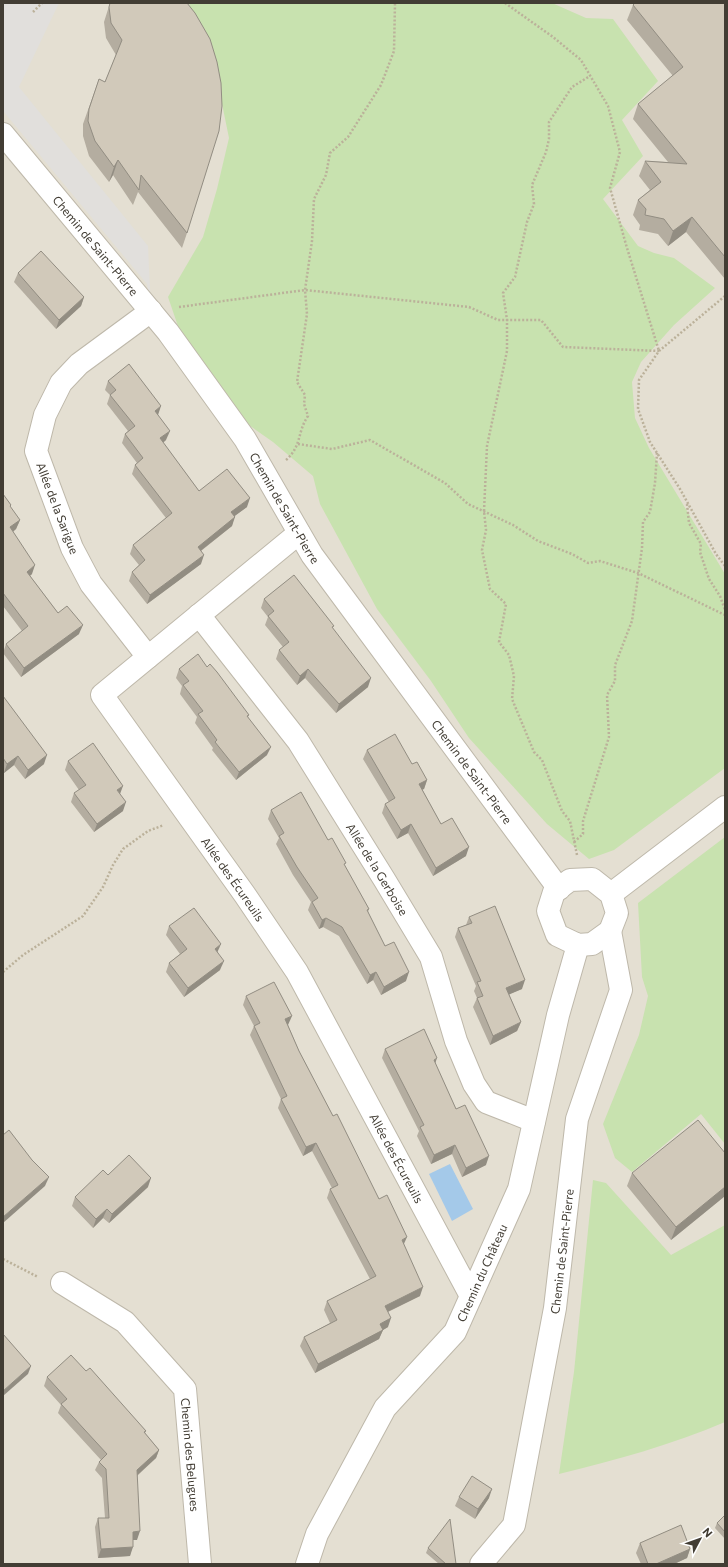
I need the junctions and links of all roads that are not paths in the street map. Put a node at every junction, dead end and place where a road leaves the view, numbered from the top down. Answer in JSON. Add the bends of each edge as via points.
{"nodes":[{"id":1,"x":3,"y":134,"type":"edge"},
{"id":2,"x":151,"y":311,"type":"junction"},
{"id":3,"x":299,"y":533,"type":"junction"},
{"id":4,"x":199,"y":615,"type":"junction"},
{"id":5,"x":148,"y":657,"type":"junction"},
{"id":6,"x":725,"y":807,"type":"edge"},
{"id":7,"x":558,"y":889,"type":"junction"},
{"id":8,"x":611,"y":894,"type":"junction"},
{"id":9,"x":610,"y":931,"type":"junction"},
{"id":10,"x":578,"y":945,"type":"junction"},
{"id":11,"x":534,"y":1121,"type":"junction"},
{"id":12,"x":62,"y":1283,"type":"road end"},
{"id":13,"x":471,"y":1296,"type":"junction"},
{"id":14,"x":200,"y":1564,"type":"edge"},
{"id":15,"x":307,"y":1564,"type":"edge"},
{"id":16,"x":481,"y":1564,"type":"edge"}],
"edges":[{"from":1,"to":2,"type":"street","name":"Chemin de Saint-Pierre"},
{"from":2,"to":3,"type":"street","name":"Chemin de Saint-Pierre","via":[[245,438]]},
{"from":2,"to":5,"type":"street","name":"Allée de la Sarigue","via":[[79,364],[61,383],[45,415],[36,451],[72,548],[91,584]]},
{"from":3,"to":4,"type":"street","name":"Allée des Écureuils"},
{"from":3,"to":7,"type":"street","name":"Chemin de Saint-Pierre","via":[[312,556]]},
{"from":4,"to":5,"type":"street","name":"Allée des Écureuils"},
{"from":4,"to":11,"type":"street","name":"Allée de la Gerboise","via":[[298,741],[431,957],[456,1041],[474,1084],[486,1102]]},
{"from":5,"to":13,"type":"street","name":"Allée des Écureuils","via":[[102,695],[297,972]]},
{"from":6,"to":8,"type":"street"},
{"from":7,"to":8,"type":"street","via":[[570,880],[592,879]]},
{"from":7,"to":10,"type":"street","via":[[554,892],[548,911],[557,935]]},
{"from":8,"to":9,"type":"street","via":[[617,913]]},
{"from":9,"to":10,"type":"street","via":[[592,944]]},
{"from":9,"to":16,"type":"street","name":"Chemin de Saint-Pierre","via":[[621,990],[577,1119],[555,1308],[514,1525]]},
{"from":10,"to":11,"type":"street","name":"Chemin du Château","via":[[558,1015]]},
{"from":11,"to":13,"type":"street","name":"Chemin du Château","via":[[519,1189]]},
{"from":12,"to":14,"type":"street","name":"Chemin des Belugues","via":[[125,1322],[185,1389]]},
{"from":13,"to":15,"type":"street","name":"Chemin du Château","via":[[455,1332],[385,1408],[317,1534]]}]}
